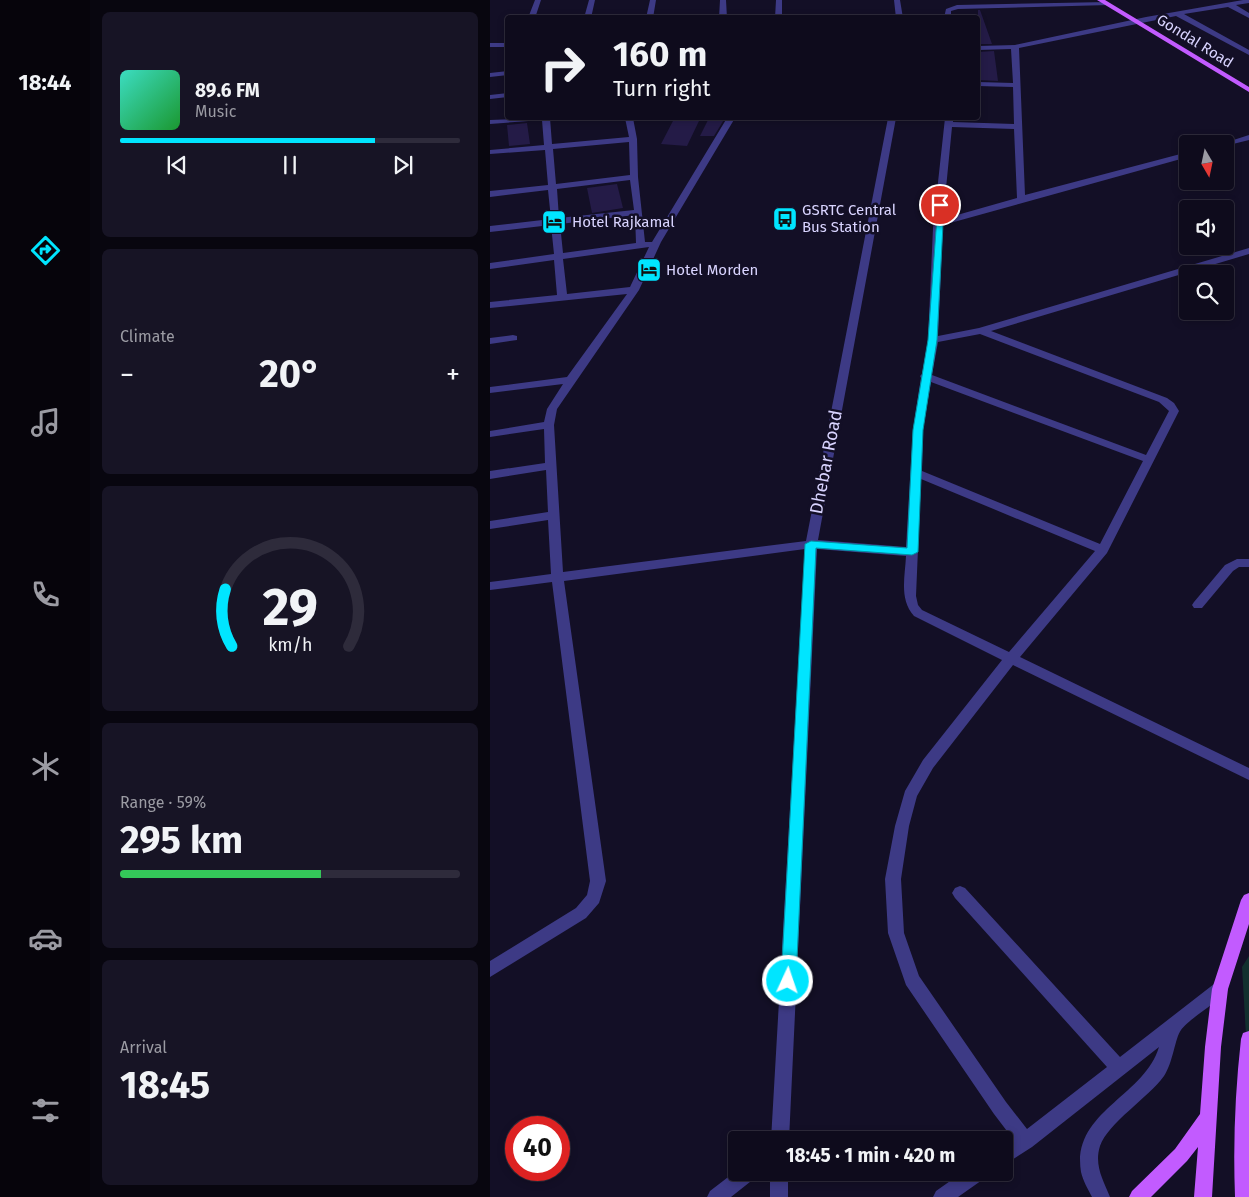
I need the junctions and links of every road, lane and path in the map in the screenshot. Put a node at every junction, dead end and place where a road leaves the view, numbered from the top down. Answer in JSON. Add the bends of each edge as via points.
{"nodes":[{"id":1,"x":538,"y":0,"type":"edge"},
{"id":2,"x":592,"y":0,"type":"edge"},
{"id":3,"x":653,"y":0,"type":"edge"},
{"id":4,"x":723,"y":0,"type":"edge"},
{"id":5,"x":779,"y":0,"type":"edge"},
{"id":6,"x":897,"y":0,"type":"edge"},
{"id":7,"x":949,"y":0,"type":"edge"},
{"id":8,"x":1106,"y":1,"type":"edge"},
{"id":9,"x":1249,"y":1,"type":"edge"},
{"id":10,"x":1230,"y":5,"type":"junction"},
{"id":11,"x":951,"y":8,"type":"junction"},
{"id":12,"x":1178,"y":14,"type":"junction"},
{"id":13,"x":532,"y":15,"type":"edge"},
{"id":14,"x":588,"y":15,"type":"edge"},
{"id":15,"x":649,"y":15,"type":"edge"},
{"id":16,"x":722,"y":15,"type":"edge"},
{"id":17,"x":778,"y":15,"type":"edge"},
{"id":18,"x":900,"y":15,"type":"edge"},
{"id":19,"x":947,"y":15,"type":"edge"},
{"id":20,"x":1249,"y":16,"type":"edge"},
{"id":21,"x":1142,"y":20,"type":"junction"},
{"id":22,"x":490,"y":45,"type":"edge"},
{"id":23,"x":505,"y":45,"type":"edge"},
{"id":24,"x":1249,"y":45,"type":"edge"},
{"id":25,"x":1015,"y":47,"type":"junction"},
{"id":26,"x":980,"y":48,"type":"edge"},
{"id":27,"x":1240,"y":48,"type":"junction"},
{"id":28,"x":1249,"y":53,"type":"edge"},
{"id":29,"x":505,"y":73,"type":"edge"},
{"id":30,"x":490,"y":75,"type":"edge"},
{"id":31,"x":1249,"y":81,"type":"edge"},
{"id":32,"x":980,"y":84,"type":"edge"},
{"id":33,"x":1018,"y":86,"type":"junction"},
{"id":34,"x":1249,"y":90,"type":"edge"},
{"id":35,"x":505,"y":95,"type":"edge"},
{"id":36,"x":490,"y":96,"type":"edge"},
{"id":37,"x":516,"y":120,"type":"edge"},
{"id":38,"x":546,"y":120,"type":"edge"},
{"id":39,"x":629,"y":120,"type":"edge"},
{"id":40,"x":730,"y":120,"type":"edge"},
{"id":41,"x":892,"y":120,"type":"edge"},
{"id":42,"x":949,"y":121,"type":"edge"},
{"id":43,"x":490,"y":122,"type":"edge"},
{"id":44,"x":1018,"y":127,"type":"junction"},
{"id":45,"x":1249,"y":137,"type":"edge"},
{"id":46,"x":633,"y":139,"type":"junction"},
{"id":47,"x":1234,"y":141,"type":"edge"},
{"id":48,"x":549,"y":147,"type":"junction"},
{"id":49,"x":490,"y":152,"type":"edge"},
{"id":50,"x":1179,"y":156,"type":"edge"},
{"id":51,"x":634,"y":177,"type":"junction"},
{"id":52,"x":553,"y":187,"type":"junction"},
{"id":53,"x":490,"y":194,"type":"edge"},
{"id":54,"x":1021,"y":199,"type":"junction"},
{"id":55,"x":639,"y":212,"type":"junction"},
{"id":56,"x":554,"y":222,"type":"junction"},
{"id":57,"x":939,"y":223,"type":"junction"},
{"id":58,"x":490,"y":228,"type":"edge"},
{"id":59,"x":656,"y":242,"type":"junction"},
{"id":60,"x":640,"y":245,"type":"junction"},
{"id":61,"x":1249,"y":251,"type":"edge"},
{"id":62,"x":559,"y":258,"type":"junction"},
{"id":63,"x":490,"y":266,"type":"edge"},
{"id":64,"x":634,"y":290,"type":"junction"},
{"id":65,"x":562,"y":297,"type":"junction"},
{"id":66,"x":490,"y":305,"type":"edge"},
{"id":67,"x":981,"y":331,"type":"junction"},
{"id":68,"x":513,"y":338,"type":"dead end"},
{"id":69,"x":933,"y":340,"type":"junction"},
{"id":70,"x":490,"y":341,"type":"edge"},
{"id":71,"x":926,"y":376,"type":"junction"},
{"id":72,"x":570,"y":380,"type":"junction"},
{"id":73,"x":490,"y":390,"type":"edge"},
{"id":74,"x":549,"y":425,"type":"junction"},
{"id":75,"x":490,"y":434,"type":"edge"},
{"id":76,"x":1150,"y":460,"type":"junction"},
{"id":77,"x":551,"y":466,"type":"junction"},
{"id":78,"x":916,"y":473,"type":"junction"},
{"id":79,"x":490,"y":475,"type":"edge"},
{"id":80,"x":553,"y":515,"type":"junction"},
{"id":81,"x":490,"y":525,"type":"edge"},
{"id":82,"x":811,"y":544,"type":"junction"},
{"id":83,"x":1103,"y":550,"type":"junction"},
{"id":84,"x":912,"y":552,"type":"junction"},
{"id":85,"x":1249,"y":563,"type":"edge"},
{"id":86,"x":557,"y":576,"type":"junction"},
{"id":87,"x":490,"y":586,"type":"edge"},
{"id":88,"x":1198,"y":604,"type":"dead end"},
{"id":89,"x":1011,"y":658,"type":"junction"},
{"id":90,"x":1249,"y":774,"type":"edge"},
{"id":91,"x":960,"y":893,"type":"dead end"},
{"id":92,"x":1249,"y":900,"type":"edge"},
{"id":93,"x":490,"y":970,"type":"edge"},
{"id":94,"x":1220,"y":990,"type":"junction"},
{"id":95,"x":1173,"y":1026,"type":"junction"},
{"id":96,"x":1249,"y":1039,"type":"edge"},
{"id":97,"x":1118,"y":1068,"type":"junction"},
{"id":98,"x":1208,"y":1117,"type":"junction"},
{"id":99,"x":780,"y":1131,"type":"edge"},
{"id":100,"x":1026,"y":1141,"type":"junction"},
{"id":101,"x":1013,"y":1150,"type":"edge"},
{"id":102,"x":737,"y":1181,"type":"edge"},
{"id":103,"x":779,"y":1181,"type":"edge"},
{"id":104,"x":966,"y":1181,"type":"edge"},
{"id":105,"x":716,"y":1197,"type":"edge"},
{"id":106,"x":779,"y":1197,"type":"edge"},
{"id":107,"x":942,"y":1197,"type":"edge"},
{"id":108,"x":1101,"y":1197,"type":"edge"},
{"id":109,"x":1138,"y":1197,"type":"edge"},
{"id":110,"x":1203,"y":1197,"type":"edge"},
{"id":111,"x":1244,"y":1197,"type":"edge"}],
"edges":[{"from":1,"to":13,"type":"street"},
{"from":2,"to":14,"type":"street"},
{"from":3,"to":15,"type":"street"},
{"from":4,"to":16,"type":"street"},
{"from":5,"to":17,"type":"street"},
{"from":6,"to":18,"type":"street"},
{"from":7,"to":11,"type":"street"},
{"from":8,"to":11,"type":"street"},
{"from":8,"to":21,"type":"main road","name":"Gondal Road"},
{"from":9,"to":10,"type":"street"},
{"from":10,"to":12,"type":"street"},
{"from":10,"to":20,"type":"street"},
{"from":11,"to":19,"type":"street"},
{"from":12,"to":21,"type":"street"},
{"from":12,"to":27,"type":"street"},
{"from":21,"to":25,"type":"street"},
{"from":21,"to":31,"type":"main road","name":"Gondal Road"},
{"from":21,"to":34,"type":"main road","name":"Gondal Road"},
{"from":22,"to":23,"type":"street"},
{"from":24,"to":27,"type":"street"},
{"from":25,"to":26,"type":"street"},
{"from":25,"to":33,"type":"street"},
{"from":27,"to":28,"type":"street"},
{"from":29,"to":30,"type":"street"},
{"from":32,"to":33,"type":"street"},
{"from":33,"to":44,"type":"street"},
{"from":35,"to":36,"type":"street"},
{"from":37,"to":43,"type":"street"},
{"from":38,"to":48,"type":"street"},
{"from":39,"to":46,"type":"street"},
{"from":40,"to":59,"type":"street"},
{"from":41,"to":82,"type":"street","name":"Dhebar Road"},
{"from":42,"to":44,"type":"street"},
{"from":42,"to":57,"type":"street"},
{"from":44,"to":54,"type":"street"},
{"from":45,"to":47,"type":"street"},
{"from":46,"to":48,"type":"street"},
{"from":46,"to":51,"type":"street"},
{"from":48,"to":49,"type":"street"},
{"from":48,"to":52,"type":"street"},
{"from":50,"to":54,"type":"street"},
{"from":51,"to":52,"type":"street"},
{"from":51,"to":55,"type":"street"},
{"from":52,"to":53,"type":"street"},
{"from":52,"to":56,"type":"street"},
{"from":54,"to":57,"type":"street"},
{"from":55,"to":56,"type":"street"},
{"from":55,"to":60,"type":"street"},
{"from":56,"to":58,"type":"street"},
{"from":56,"to":62,"type":"street"},
{"from":57,"to":69,"type":"street"},
{"from":59,"to":60,"type":"street"},
{"from":59,"to":64,"type":"street"},
{"from":60,"to":62,"type":"street"},
{"from":61,"to":67,"type":"street"},
{"from":62,"to":63,"type":"street"},
{"from":62,"to":65,"type":"street"},
{"from":64,"to":65,"type":"street"},
{"from":64,"to":72,"type":"street"},
{"from":65,"to":66,"type":"street"},
{"from":67,"to":69,"type":"street"},
{"from":67,"to":76,"type":"street","via":[[1170,405],[1174,411]]},
{"from":68,"to":70,"type":"street"},
{"from":69,"to":71,"type":"street"},
{"from":71,"to":76,"type":"street"},
{"from":71,"to":78,"type":"street"},
{"from":72,"to":73,"type":"street"},
{"from":72,"to":74,"type":"street","via":[[552,409]]},
{"from":74,"to":75,"type":"street"},
{"from":74,"to":77,"type":"street"},
{"from":76,"to":83,"type":"street"},
{"from":77,"to":79,"type":"street"},
{"from":77,"to":80,"type":"street"},
{"from":78,"to":83,"type":"street"},
{"from":78,"to":84,"type":"street"},
{"from":80,"to":81,"type":"street"},
{"from":80,"to":86,"type":"street"},
{"from":82,"to":84,"type":"street"},
{"from":82,"to":86,"type":"street"},
{"from":82,"to":99,"type":"street","name":"Dhebar Road"},
{"from":83,"to":89,"type":"street"},
{"from":84,"to":89,"type":"street","via":[[910,596],[918,613]]},
{"from":85,"to":88,"type":"street","via":[[1237,563],[1229,568]]},
{"from":86,"to":87,"type":"street"},
{"from":86,"to":93,"type":"street","via":[[598,881],[594,898],[581,914]]},
{"from":89,"to":90,"type":"street"},
{"from":89,"to":100,"type":"street","via":[[928,764],[910,795],[894,879],[896,933],[912,980]]},
{"from":91,"to":97,"type":"street"},
{"from":92,"to":94,"type":"main road"},
{"from":94,"to":95,"type":"street"},
{"from":94,"to":98,"type":"main road","via":[[1212,1047]]},
{"from":95,"to":97,"type":"street"},
{"from":95,"to":108,"type":"street","via":[[1159,1069],[1098,1130],[1088,1149],[1092,1183]]},
{"from":96,"to":111,"type":"main road","via":[[1242,1164]]},
{"from":97,"to":100,"type":"street"},
{"from":98,"to":109,"type":"main road","via":[[1181,1155]]},
{"from":98,"to":110,"type":"main road"},
{"from":100,"to":101,"type":"street"},
{"from":102,"to":105,"type":"street"},
{"from":103,"to":106,"type":"street"},
{"from":104,"to":107,"type":"street"}]}
